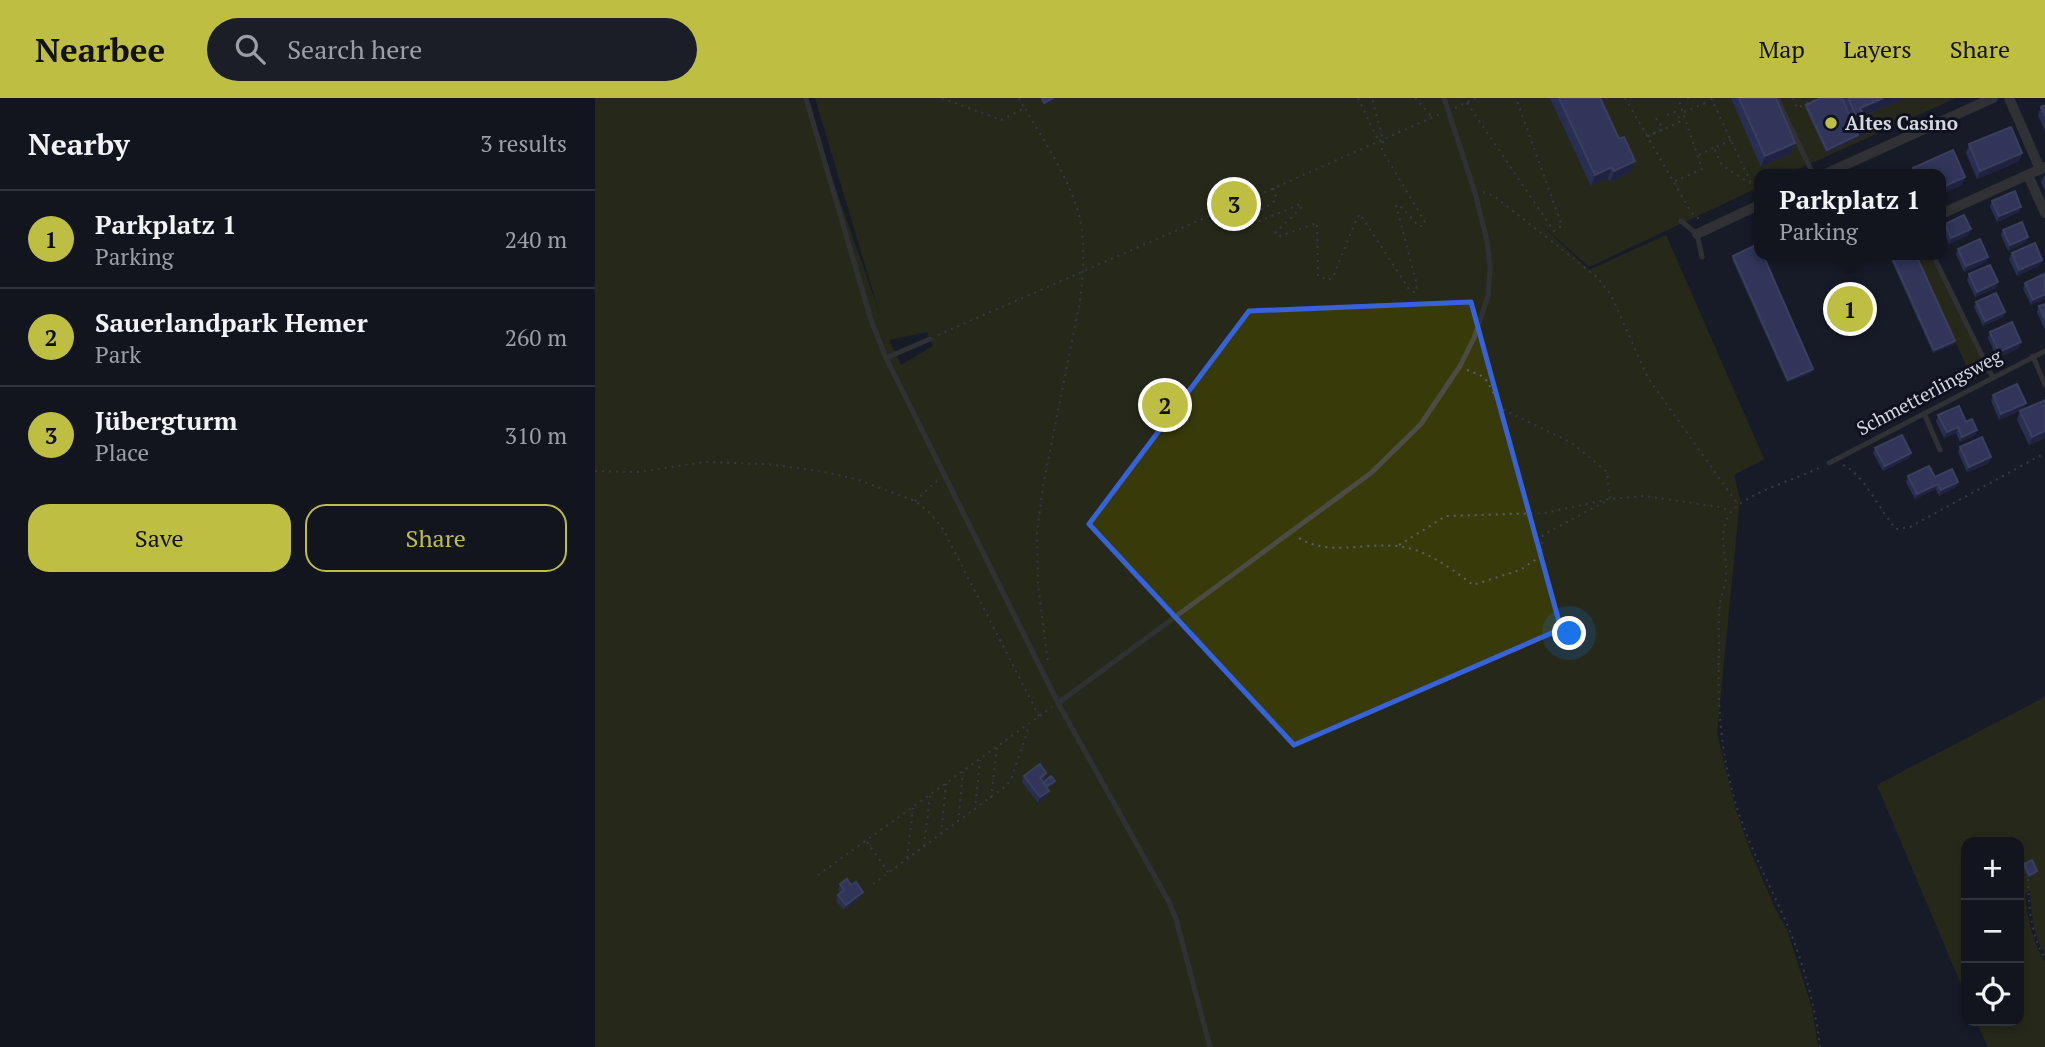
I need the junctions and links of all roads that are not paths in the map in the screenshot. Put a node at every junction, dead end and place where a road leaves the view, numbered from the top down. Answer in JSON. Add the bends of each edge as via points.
{"nodes":[{"id":1,"x":806,"y":98,"type":"edge"},
{"id":2,"x":1444,"y":98,"type":"edge"},
{"id":3,"x":1777,"y":98,"type":"edge"},
{"id":4,"x":1993,"y":98,"type":"edge"},
{"id":5,"x":2008,"y":98,"type":"edge"},
{"id":6,"x":2043,"y":168,"type":"edge"},
{"id":7,"x":1811,"y":169,"type":"edge"},
{"id":8,"x":1836,"y":169,"type":"edge"},
{"id":9,"x":2028,"y":175,"type":"junction"},
{"id":10,"x":1754,"y":207,"type":"edge"},
{"id":11,"x":1946,"y":212,"type":"edge"},
{"id":12,"x":2045,"y":213,"type":"edge"},
{"id":13,"x":1681,"y":222,"type":"dead end"},
{"id":14,"x":1702,"y":231,"type":"junction"},
{"id":15,"x":1702,"y":257,"type":"dead end"},
{"id":16,"x":1935,"y":260,"type":"edge"},
{"id":17,"x":930,"y":339,"type":"road end"},
{"id":18,"x":2045,"y":351,"type":"edge"},
{"id":19,"x":2033,"y":356,"type":"junction"},
{"id":20,"x":886,"y":358,"type":"junction"},
{"id":21,"x":1993,"y":376,"type":"junction"},
{"id":22,"x":2045,"y":385,"type":"edge"},
{"id":23,"x":1924,"y":413,"type":"junction"},
{"id":24,"x":1940,"y":450,"type":"dead end"},
{"id":25,"x":1829,"y":463,"type":"road end"},
{"id":26,"x":1058,"y":703,"type":"junction"},
{"id":27,"x":1210,"y":1047,"type":"edge"}],
"edges":[{"from":1,"to":20,"type":"lane"},
{"from":2,"to":26,"type":"lane","via":[[1475,194],[1490,267],[1485,305],[1460,366],[1421,424],[1351,490]]},
{"from":3,"to":7,"type":"lane"},
{"from":4,"to":8,"type":"street"},
{"from":5,"to":6,"type":"street"},
{"from":6,"to":9,"type":"street"},
{"from":9,"to":11,"type":"street"},
{"from":9,"to":12,"type":"street"},
{"from":10,"to":14,"type":"street"},
{"from":13,"to":14,"type":"lane"},
{"from":14,"to":15,"type":"lane"},
{"from":16,"to":21,"type":"lane"},
{"from":17,"to":20,"type":"lane"},
{"from":18,"to":19,"type":"lane","name":"Schmetterlingsweg"},
{"from":19,"to":21,"type":"lane","name":"Schmetterlingsweg"},
{"from":19,"to":22,"type":"lane"},
{"from":20,"to":26,"type":"lane"},
{"from":21,"to":23,"type":"lane","name":"Schmetterlingsweg"},
{"from":23,"to":24,"type":"lane"},
{"from":23,"to":25,"type":"lane","name":"Schmetterlingsweg"},
{"from":26,"to":27,"type":"lane","via":[[1169,902]]}]}
